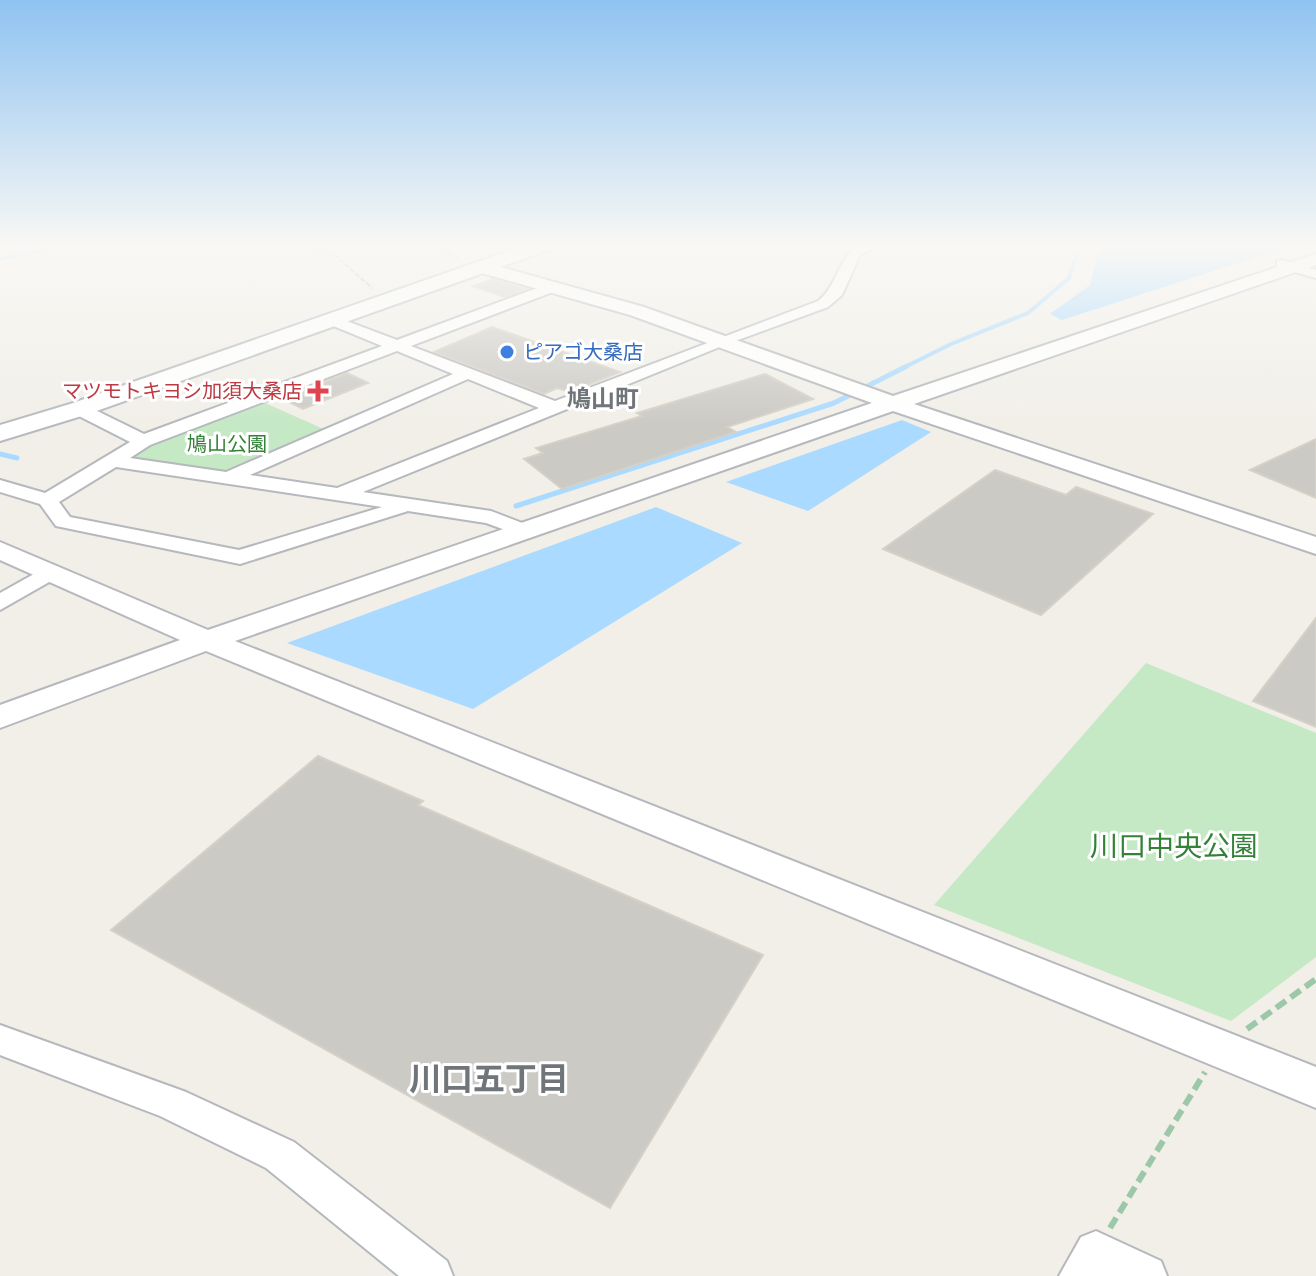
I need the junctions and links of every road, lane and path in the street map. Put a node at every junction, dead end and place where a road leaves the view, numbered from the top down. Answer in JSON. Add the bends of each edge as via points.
{"nodes":[{"id":1,"x":377,"y":305,"type":"edge"},
{"id":2,"x":507,"y":305,"type":"edge"},
{"id":3,"x":614,"y":305,"type":"edge"},
{"id":4,"x":821,"y":305,"type":"edge"},
{"id":5,"x":1184,"y":305,"type":"edge"},
{"id":6,"x":331,"y":320,"type":"junction"},
{"id":7,"x":721,"y":341,"type":"junction"},
{"id":8,"x":398,"y":346,"type":"junction"},
{"id":9,"x":469,"y":373,"type":"junction"},
{"id":10,"x":887,"y":401,"type":"junction"},
{"id":11,"x":556,"y":408,"type":"junction"},
{"id":12,"x":79,"y":409,"type":"junction"},
{"id":13,"x":0,"y":433,"type":"edge"},
{"id":14,"x":143,"y":441,"type":"junction"},
{"id":15,"x":113,"y":461,"type":"junction"},
{"id":16,"x":226,"y":479,"type":"junction"},
{"id":17,"x":0,"y":486,"type":"edge"},
{"id":18,"x":338,"y":495,"type":"junction"},
{"id":19,"x":47,"y":500,"type":"junction"},
{"id":20,"x":410,"y":505,"type":"junction"},
{"id":21,"x":516,"y":526,"type":"junction"},
{"id":22,"x":1316,"y":546,"type":"edge"},
{"id":23,"x":0,"y":550,"type":"edge"},
{"id":24,"x":50,"y":572,"type":"junction"},
{"id":25,"x":0,"y":603,"type":"edge"},
{"id":26,"x":196,"y":635,"type":"junction"},
{"id":27,"x":0,"y":697,"type":"edge"},
{"id":28,"x":0,"y":717,"type":"edge"},
{"id":29,"x":1316,"y":979,"type":"edge"},
{"id":30,"x":0,"y":1040,"type":"edge"},
{"id":31,"x":1218,"y":1049,"type":"junction"},
{"id":32,"x":1316,"y":1088,"type":"edge"},
{"id":33,"x":1088,"y":1264,"type":"edge"},
{"id":34,"x":432,"y":1276,"type":"edge"},
{"id":35,"x":1146,"y":1276,"type":"edge"}],
"edges":[{"from":1,"to":6,"type":"main road"},
{"from":2,"to":8,"type":"street"},
{"from":3,"to":7,"type":"street"},
{"from":4,"to":7,"type":"street"},
{"from":5,"to":10,"type":"street"},
{"from":6,"to":8,"type":"street"},
{"from":6,"to":12,"type":"main road"},
{"from":7,"to":10,"type":"street"},
{"from":7,"to":11,"type":"street"},
{"from":8,"to":9,"type":"street"},
{"from":8,"to":14,"type":"street"},
{"from":9,"to":11,"type":"street"},
{"from":9,"to":16,"type":"street"},
{"from":10,"to":21,"type":"street"},
{"from":10,"to":22,"type":"street"},
{"from":11,"to":18,"type":"street"},
{"from":12,"to":13,"type":"main road"},
{"from":12,"to":14,"type":"street"},
{"from":14,"to":15,"type":"street"},
{"from":15,"to":16,"type":"street"},
{"from":15,"to":19,"type":"street"},
{"from":16,"to":18,"type":"street"},
{"from":17,"to":19,"type":"street"},
{"from":18,"to":20,"type":"street"},
{"from":19,"to":20,"type":"street","via":[[63,522],[240,557]]},
{"from":20,"to":21,"type":"street"},
{"from":21,"to":26,"type":"street"},
{"from":23,"to":24,"type":"street"},
{"from":24,"to":25,"type":"street"},
{"from":24,"to":26,"type":"street"},
{"from":26,"to":27,"type":"street"},
{"from":26,"to":28,"type":"street"},
{"from":26,"to":31,"type":"street"},
{"from":29,"to":31,"type":"path"},
{"from":30,"to":34,"type":"street","via":[[173,1104],[280,1155]]},
{"from":31,"to":32,"type":"street"},
{"from":31,"to":33,"type":"path"},
{"from":33,"to":35,"type":"street"}]}
